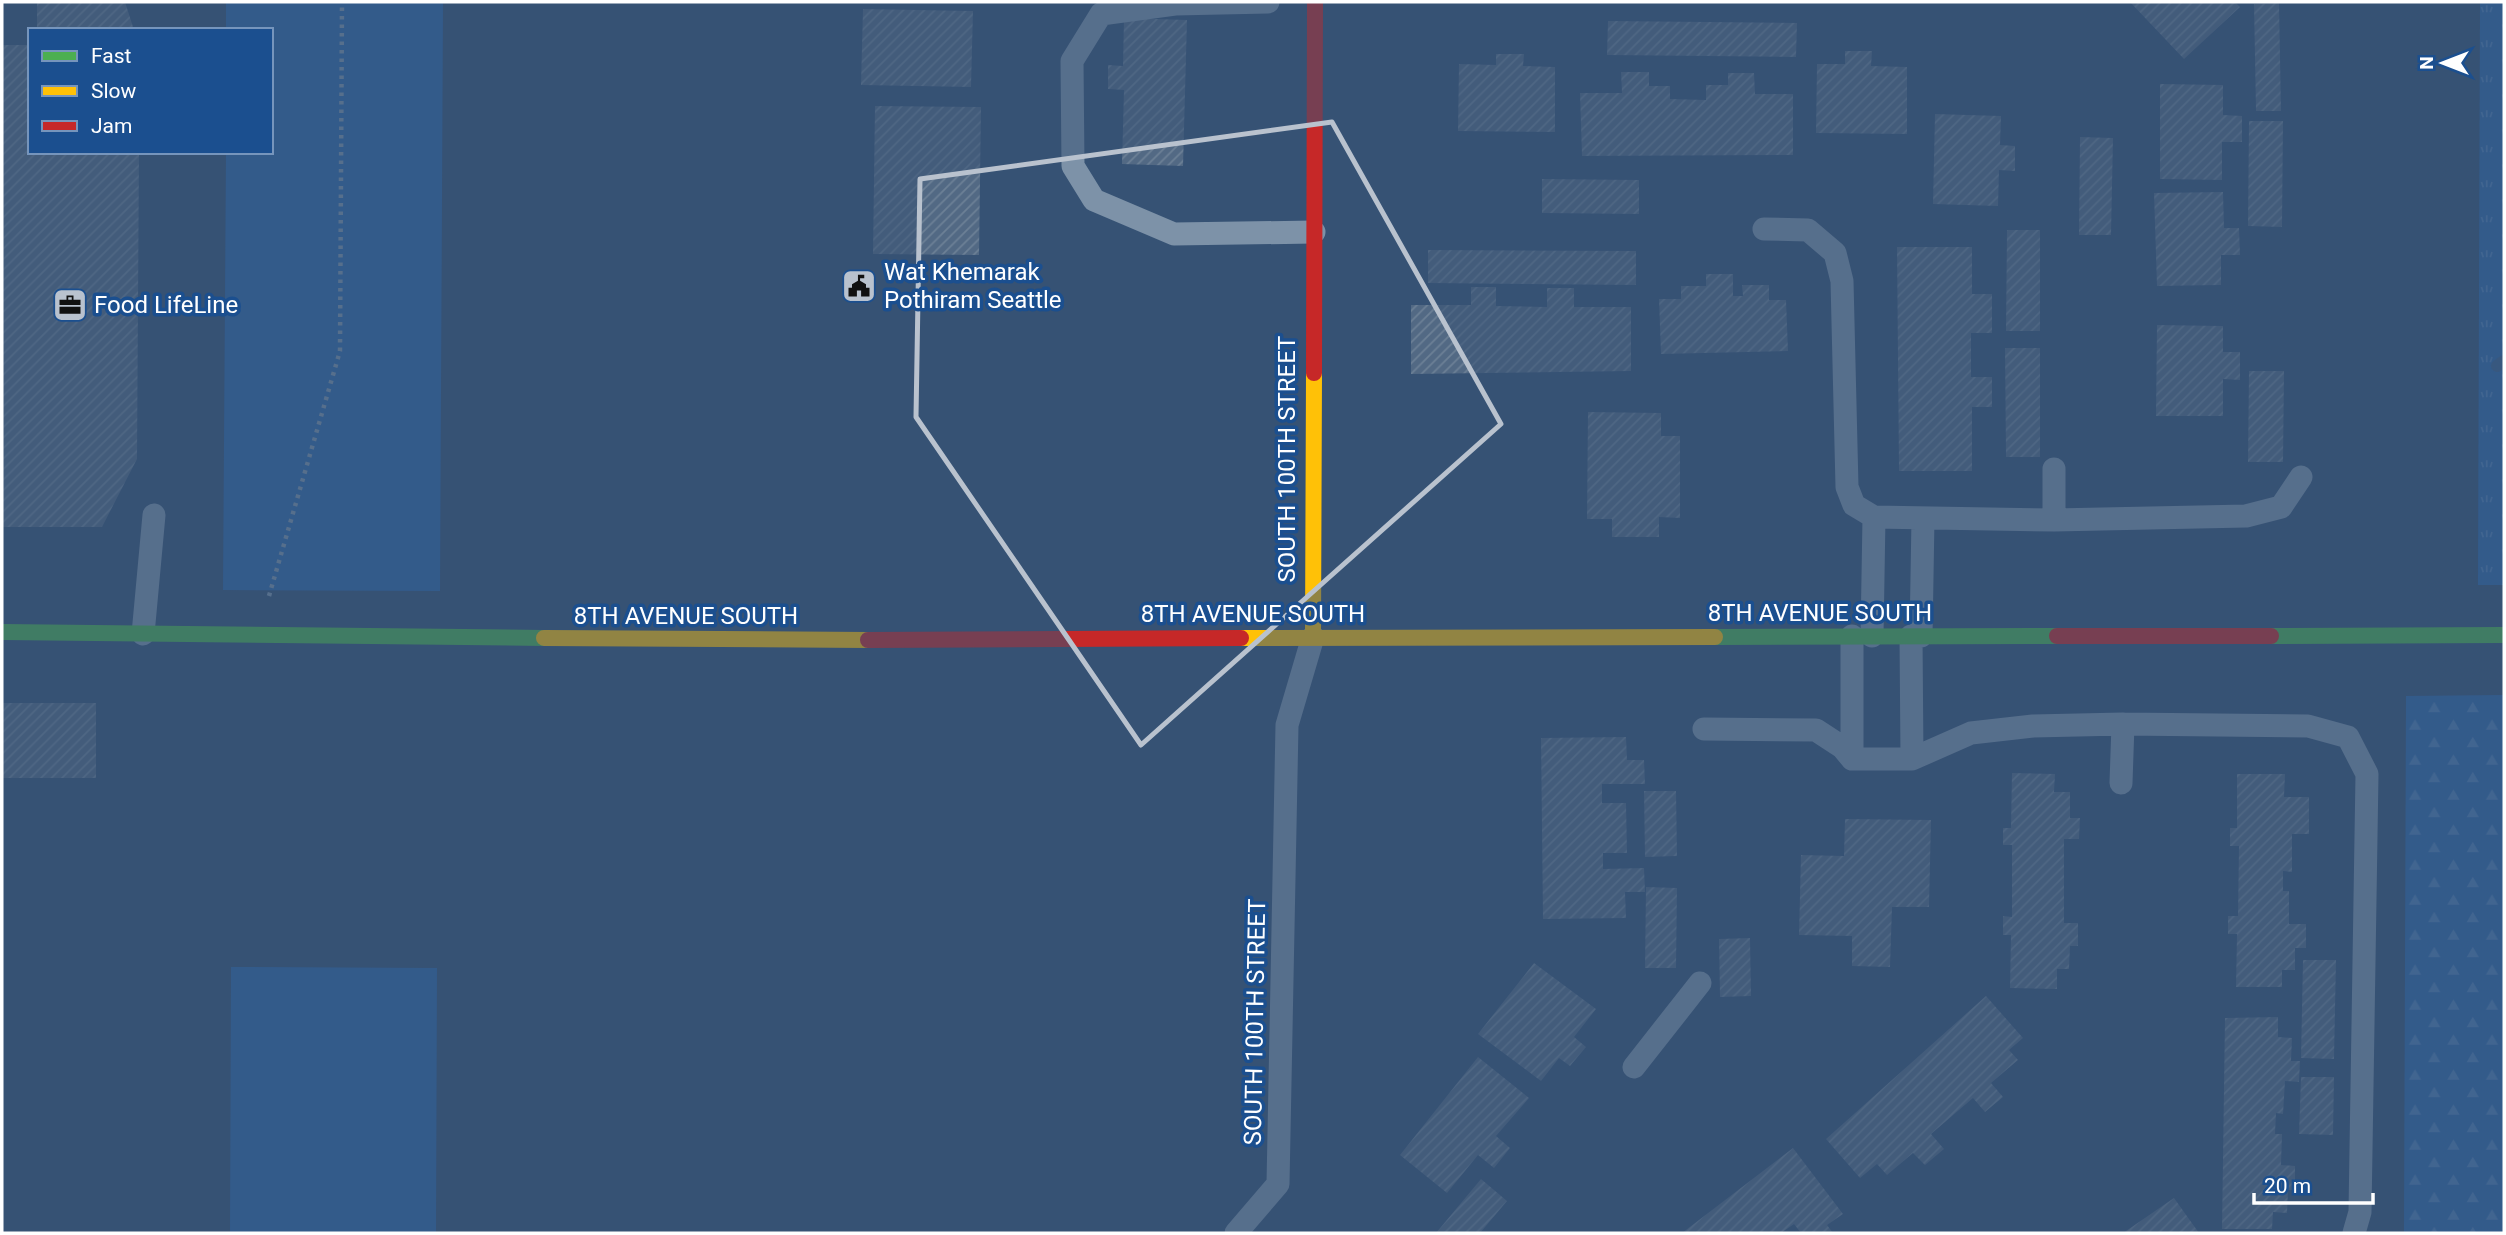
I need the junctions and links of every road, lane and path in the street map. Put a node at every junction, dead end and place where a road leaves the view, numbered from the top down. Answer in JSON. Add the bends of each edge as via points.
{"nodes":[{"id":1,"x":342,"y":2,"type":"edge"},
{"id":2,"x":1269,"y":2,"type":"edge"},
{"id":3,"x":1315,"y":2,"type":"edge"},
{"id":4,"x":1764,"y":229,"type":"dead end"},
{"id":5,"x":1314,"y":232,"type":"junction"},
{"id":6,"x":2054,"y":469,"type":"dead end"},
{"id":7,"x":2301,"y":477,"type":"dead end"},
{"id":8,"x":154,"y":515,"type":"dead end"},
{"id":9,"x":1874,"y":517,"type":"junction"},
{"id":10,"x":1923,"y":518,"type":"junction"},
{"id":11,"x":2054,"y":520,"type":"junction"},
{"id":12,"x":2,"y":632,"type":"edge"},
{"id":13,"x":143,"y":634,"type":"junction"},
{"id":14,"x":258,"y":635,"type":"junction"},
{"id":15,"x":2504,"y":635,"type":"edge"},
{"id":16,"x":1862,"y":636,"type":"junction"},
{"id":17,"x":1916,"y":636,"type":"junction"},
{"id":18,"x":1313,"y":637,"type":"junction"},
{"id":19,"x":2123,"y":724,"type":"junction"},
{"id":20,"x":1704,"y":729,"type":"dead end"},
{"id":21,"x":1912,"y":759,"type":"junction"},
{"id":22,"x":1852,"y":760,"type":"junction"},
{"id":23,"x":2121,"y":783,"type":"dead end"},
{"id":24,"x":1700,"y":983,"type":"dead end"},
{"id":25,"x":1634,"y":1067,"type":"dead end"},
{"id":26,"x":1236,"y":1233,"type":"edge"},
{"id":27,"x":2354,"y":1233,"type":"edge"}],
"edges":[{"from":1,"to":14,"type":"path","via":[[340,351]]},
{"from":2,"to":5,"type":"lane","via":[[1175,4],[1101,14],[1072,61],[1073,166],[1094,200],[1174,234]]},
{"from":3,"to":5,"type":"street","name":"SOUTH 100TH STREET"},
{"from":4,"to":9,"type":"lane","via":[[1808,230],[1835,253],[1842,281],[1847,487],[1854,505]]},
{"from":5,"to":18,"type":"street","name":"SOUTH 100TH STREET"},
{"from":6,"to":11,"type":"lane"},
{"from":7,"to":11,"type":"lane","via":[[2281,507],[2246,516]]},
{"from":8,"to":13,"type":"lane"},
{"from":9,"to":10,"type":"lane"},
{"from":9,"to":16,"type":"lane"},
{"from":10,"to":11,"type":"lane"},
{"from":10,"to":17,"type":"lane"},
{"from":12,"to":13,"type":"street","name":"8TH AVENUE SOUTH"},
{"from":13,"to":14,"type":"street","name":"8TH AVENUE SOUTH"},
{"from":14,"to":18,"type":"street","name":"8TH AVENUE SOUTH","via":[[695,640]]},
{"from":15,"to":17,"type":"street","name":"8TH AVENUE SOUTH"},
{"from":16,"to":17,"type":"street","name":"8TH AVENUE SOUTH"},
{"from":16,"to":18,"type":"street","name":"8TH AVENUE SOUTH"},
{"from":16,"to":22,"type":"lane"},
{"from":17,"to":21,"type":"lane"},
{"from":18,"to":26,"type":"lane","name":"SOUTH 100TH STREET","via":[[1287,724],[1278,1184]]},
{"from":19,"to":21,"type":"lane","via":[[1971,733]]},
{"from":19,"to":23,"type":"lane"},
{"from":19,"to":27,"type":"lane","via":[[2308,726],[2348,737],[2367,774],[2360,1212]]},
{"from":20,"to":22,"type":"lane","via":[[1816,730],[1842,747]]},
{"from":21,"to":22,"type":"lane"},
{"from":24,"to":25,"type":"lane"}]}
